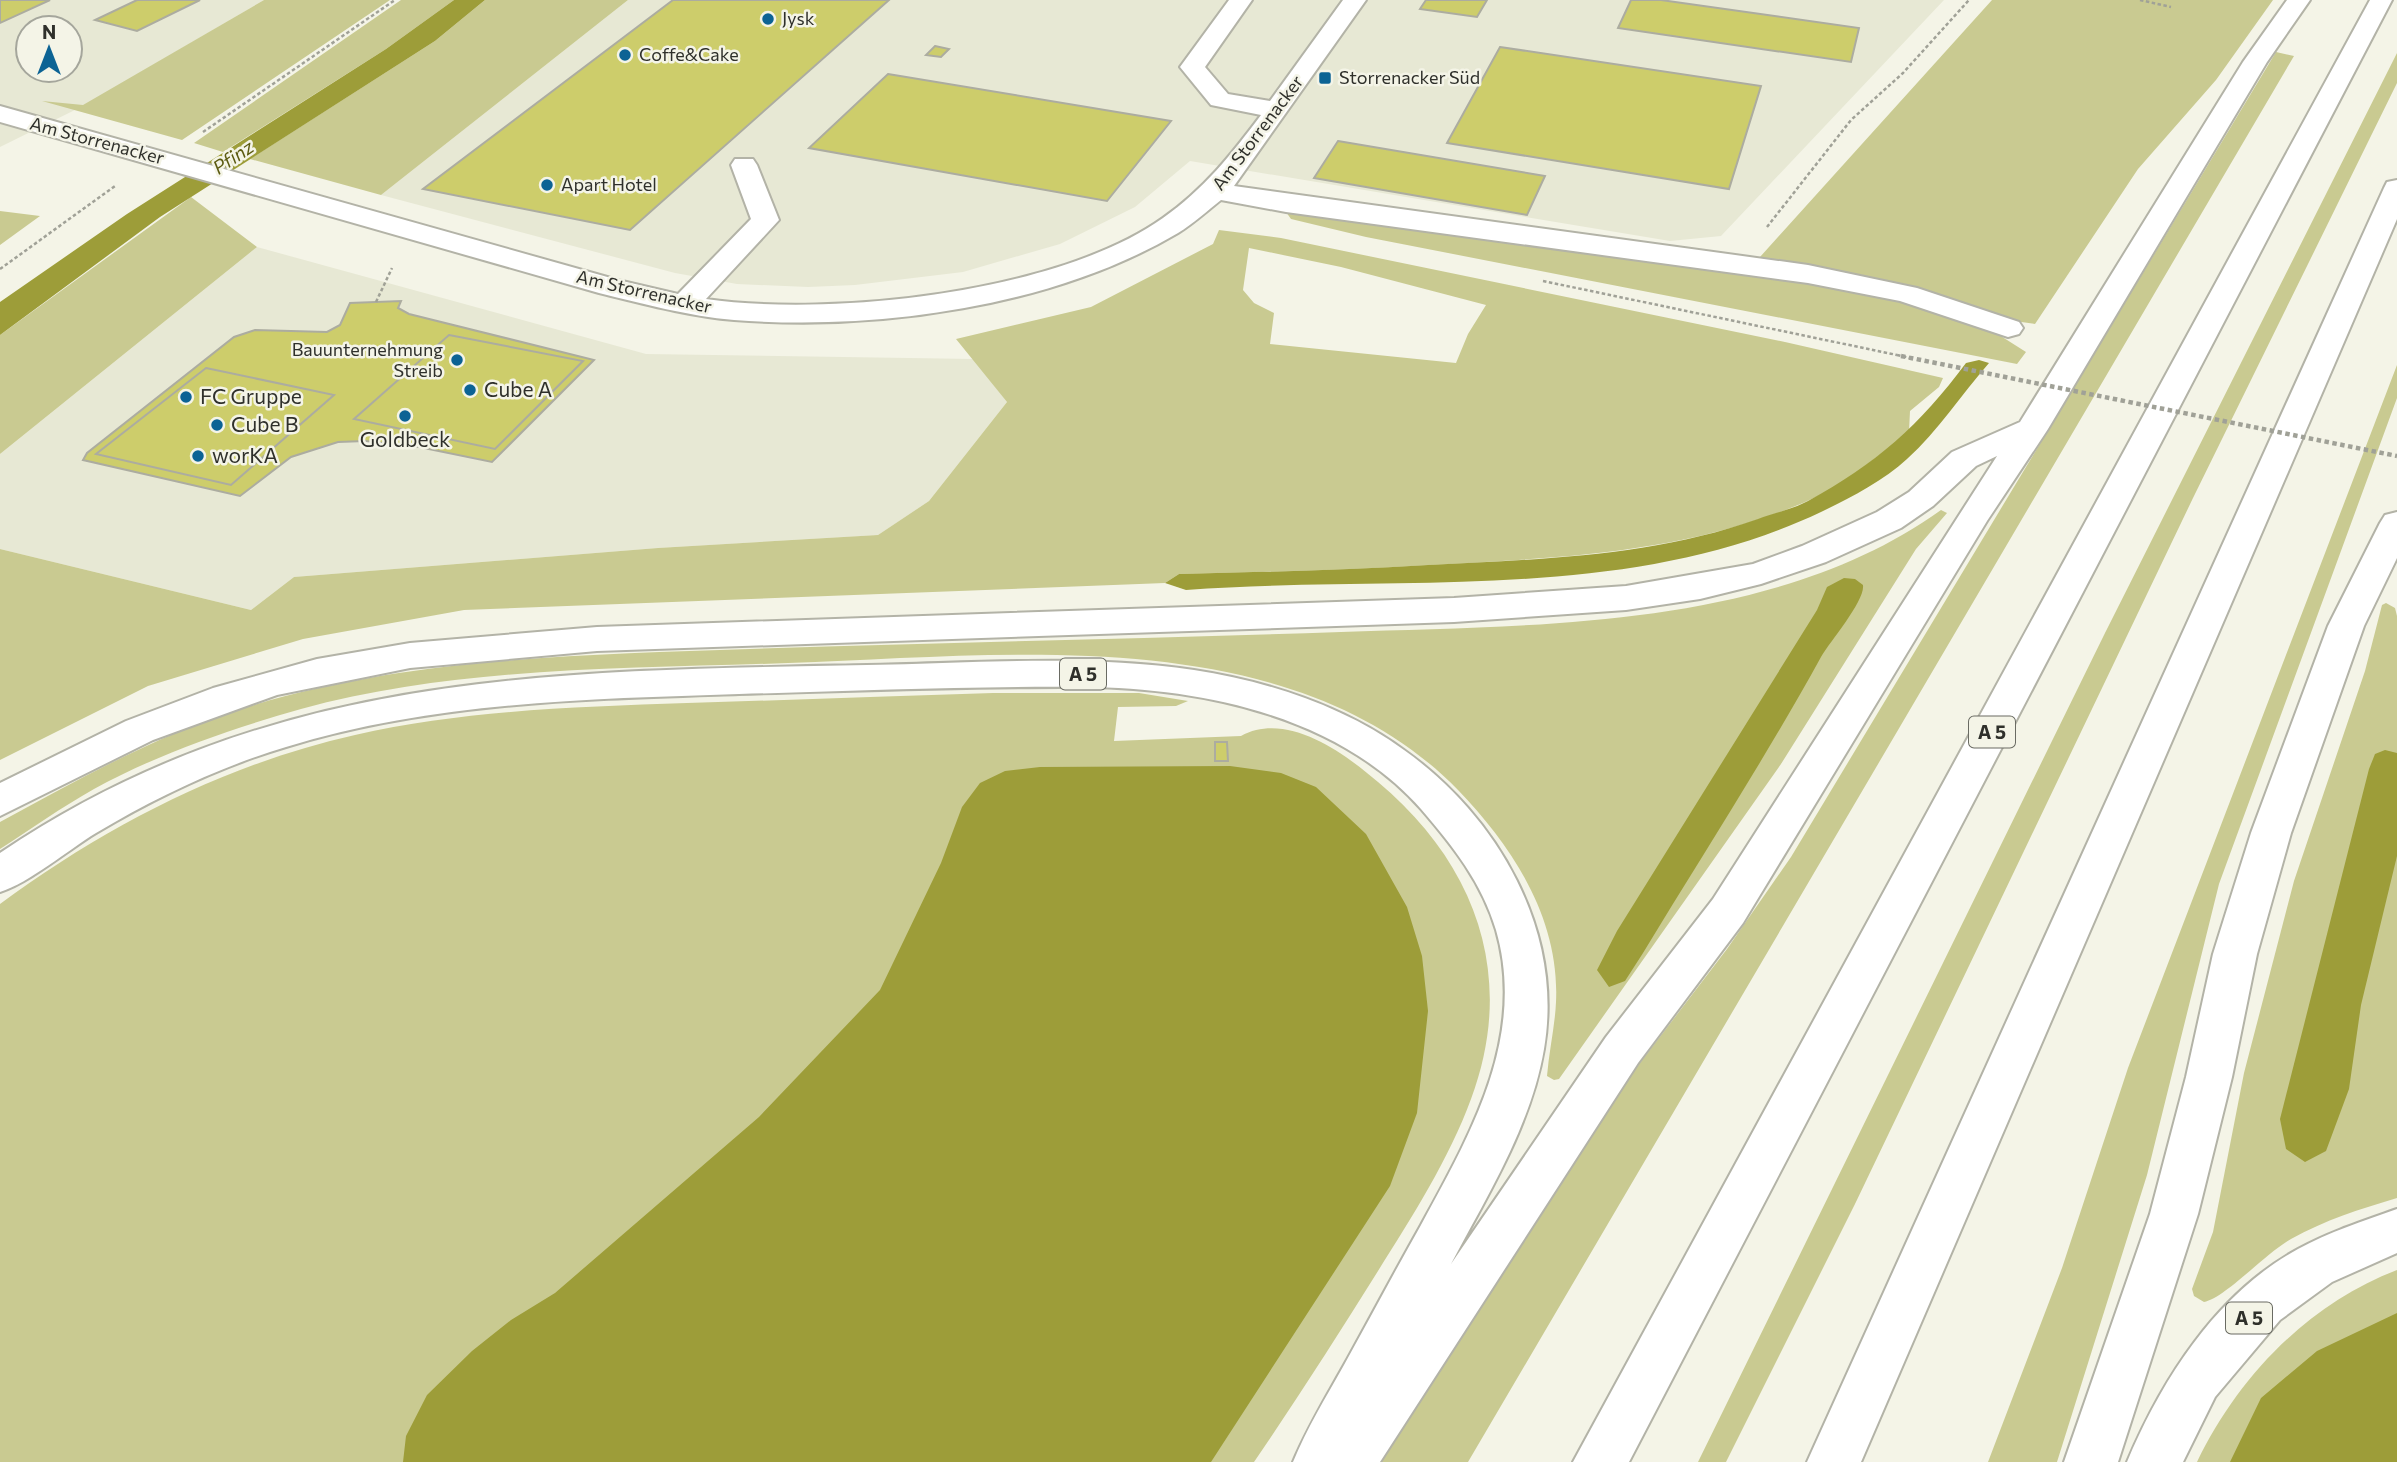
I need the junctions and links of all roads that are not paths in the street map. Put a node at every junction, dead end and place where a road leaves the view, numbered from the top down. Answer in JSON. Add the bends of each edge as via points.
{"nodes":[{"id":1,"x":1241,"y":0,"type":"edge"},
{"id":2,"x":1355,"y":0,"type":"edge"},
{"id":3,"x":2299,"y":0,"type":"edge"},
{"id":4,"x":2381,"y":0,"type":"edge"},
{"id":5,"x":1277,"y":110,"type":"junction"},
{"id":6,"x":0,"y":114,"type":"edge"},
{"id":7,"x":744,"y":165,"type":"dead end"},
{"id":8,"x":2397,"y":188,"type":"edge"},
{"id":9,"x":1215,"y":191,"type":"junction"},
{"id":10,"x":684,"y":305,"type":"junction"},
{"id":11,"x":2008,"y":328,"type":"dead end"},
{"id":12,"x":2032,"y":429,"type":"junction"},
{"id":13,"x":2397,"y":523,"type":"edge"},
{"id":14,"x":0,"y":801,"type":"edge"},
{"id":15,"x":0,"y":876,"type":"edge"},
{"id":16,"x":2397,"y":1231,"type":"edge"},
{"id":17,"x":1320,"y":1462,"type":"edge"},
{"id":18,"x":1349,"y":1462,"type":"edge"},
{"id":19,"x":1600,"y":1462,"type":"edge"},
{"id":20,"x":1834,"y":1462,"type":"edge"},
{"id":21,"x":2091,"y":1462,"type":"edge"},
{"id":22,"x":2154,"y":1462,"type":"edge"}],
"edges":[{"from":1,"to":5,"type":"main road","via":[[1192,66],[1220,100]]},
{"from":2,"to":5,"type":"main road","name":"Am Storrenacker"},
{"from":3,"to":12,"type":"main road","via":[[2255,62]]},
{"from":4,"to":19,"type":"main road","number":"A 5"},
{"from":5,"to":9,"type":"main road","name":"Am Storrenacker"},
{"from":6,"to":10,"type":"main road","name":"Am Storrenacker"},
{"from":7,"to":10,"type":"main road","via":[[765,220]]},
{"from":8,"to":20,"type":"main road"},
{"from":9,"to":10,"type":"main road","name":"Am Storrenacker","via":[[1174,224],[1128,247],[1084,265],[972,296],[815,313]]},
{"from":9,"to":11,"type":"main road","via":[[1737,263],[1907,294]]},
{"from":12,"to":14,"type":"main road","via":[[1964,459],[1921,499],[1889,520],[1761,573],[1700,587],[1626,598],[1454,610],[597,639],[424,652],[290,678],[225,697],[96,752]]},
{"from":12,"to":18,"type":"main road","via":[[1728,911],[1622,1050]]},
{"from":13,"to":21,"type":"main road","via":[[2346,626],[2270,832],[2235,954],[2174,1214]]},
{"from":15,"to":17,"type":"main road","number":"A 5","via":[[115,801],[199,763],[280,734],[362,714],[530,691],[804,679],[1100,674],[1207,684],[1259,697],[1340,729],[1382,752],[1418,782],[1478,849],[1503,890],[1517,928],[1525,967],[1526,1021],[1506,1112]]},
{"from":16,"to":22,"type":"main road","number":"A 5","via":[[2314,1266],[2262,1303],[2197,1379]]}]}
